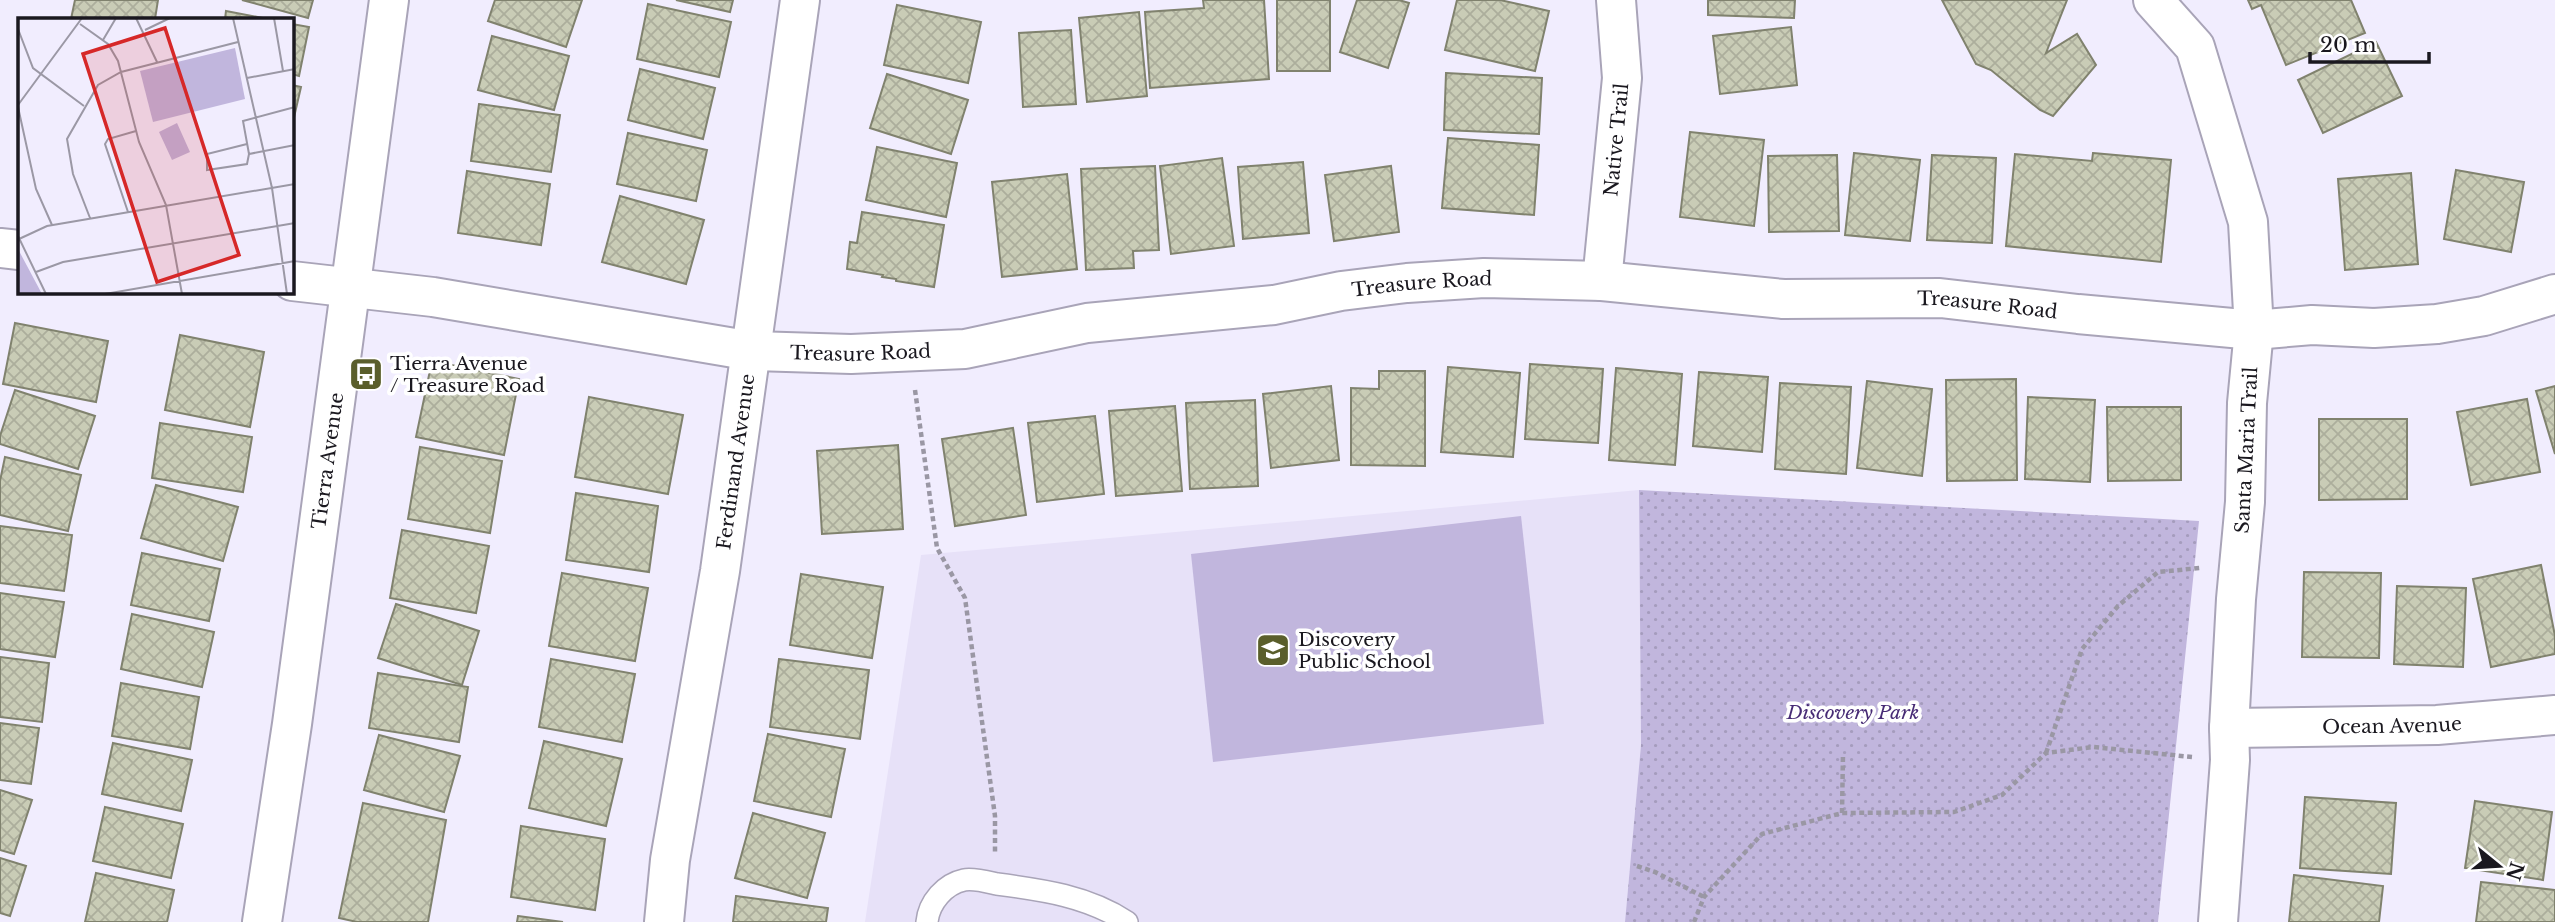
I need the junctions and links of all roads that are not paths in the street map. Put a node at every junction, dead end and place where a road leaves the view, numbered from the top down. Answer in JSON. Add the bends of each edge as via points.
{"nodes":[{"id":1,"x":389,"y":0,"type":"edge"},
{"id":2,"x":800,"y":0,"type":"edge"},
{"id":3,"x":1616,"y":0,"type":"edge"},
{"id":4,"x":2153,"y":0,"type":"edge"},
{"id":5,"x":0,"y":248,"type":"edge"},
{"id":6,"x":18,"y":250,"type":"edge"},
{"id":7,"x":294,"y":281,"type":"edge"},
{"id":8,"x":1602,"y":281,"type":"junction"},
{"id":9,"x":349,"y":287,"type":"junction"},
{"id":10,"x":2555,"y":294,"type":"edge"},
{"id":11,"x":2254,"y":330,"type":"junction"},
{"id":12,"x":752,"y":351,"type":"junction"},
{"id":13,"x":2555,"y":715,"type":"edge"},
{"id":14,"x":2230,"y":744,"type":"junction"},
{"id":15,"x":262,"y":922,"type":"edge"},
{"id":16,"x":664,"y":922,"type":"edge"},
{"id":17,"x":927,"y":922,"type":"edge"},
{"id":18,"x":1127,"y":922,"type":"edge"},
{"id":19,"x":2218,"y":922,"type":"edge"}],
"edges":[{"from":1,"to":9,"type":"street","name":"Tierra Avenue"},
{"from":2,"to":12,"type":"street","name":"Ferdinand Avenue"},
{"from":3,"to":8,"type":"street","name":"Native Trail","via":[[1622,78]]},
{"from":4,"to":11,"type":"street","name":"Santa Maria Trail","via":[[2195,47],[2199,60],[2248,222]]},
{"from":5,"to":6,"type":"street"},
{"from":7,"to":9,"type":"street","name":"Treasure Road"},
{"from":8,"to":11,"type":"street","name":"Treasure Road","via":[[1783,299],[1940,298]]},
{"from":8,"to":12,"type":"street","name":"Treasure Road","via":[[1484,278],[1407,283],[1274,305],[1087,323],[965,349],[851,354]]},
{"from":9,"to":12,"type":"street","name":"Treasure Road"},
{"from":9,"to":15,"type":"street","name":"Tierra Avenue"},
{"from":10,"to":11,"type":"street","name":"Treasure Road","via":[[2484,316],[2437,324]]},
{"from":11,"to":14,"type":"street","name":"Santa Maria Trail"},
{"from":12,"to":16,"type":"street","name":"Ferdinand Avenue","via":[[670,860]]},
{"from":13,"to":14,"type":"street","name":"Ocean Avenue"},
{"from":14,"to":19,"type":"street","name":"Santa Maria Trail"},
{"from":17,"to":18,"type":"lane","via":[[928,911],[941,891],[965,879],[1061,893],[1109,910]]}]}
